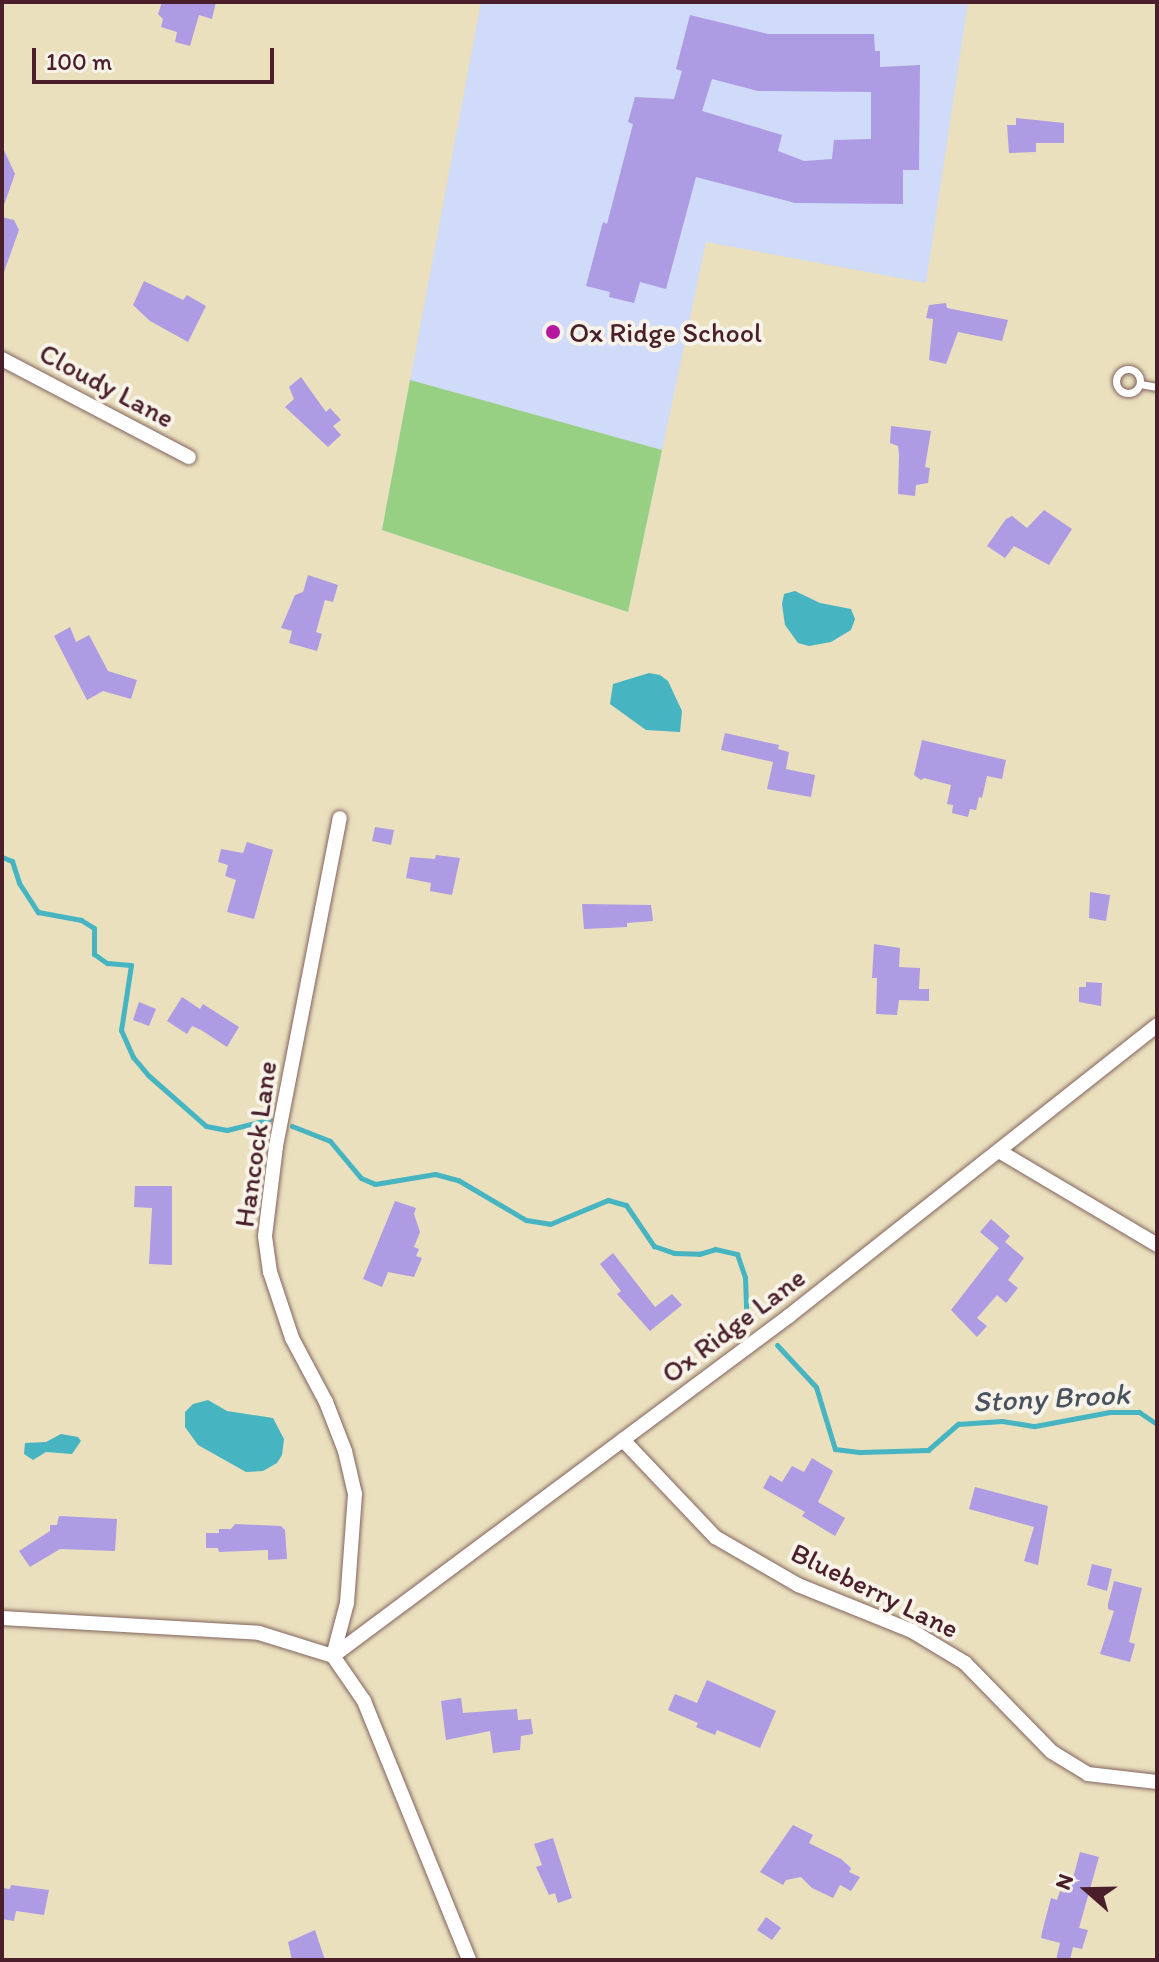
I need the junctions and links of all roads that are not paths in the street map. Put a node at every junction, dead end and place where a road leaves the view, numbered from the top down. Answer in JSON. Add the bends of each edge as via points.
{"nodes":[{"id":1,"x":2,"y":359,"type":"edge"},
{"id":2,"x":1140,"y":384,"type":"dead end"},
{"id":3,"x":1157,"y":387,"type":"edge"},
{"id":4,"x":189,"y":457,"type":"dead end"},
{"id":5,"x":340,"y":818,"type":"dead end"},
{"id":6,"x":1157,"y":1025,"type":"edge"},
{"id":7,"x":999,"y":1151,"type":"junction"},
{"id":8,"x":1157,"y":1245,"type":"edge"},
{"id":9,"x":623,"y":1440,"type":"junction"},
{"id":10,"x":2,"y":1618,"type":"edge"},
{"id":11,"x":333,"y":1656,"type":"junction"},
{"id":12,"x":1157,"y":1782,"type":"edge"},
{"id":13,"x":469,"y":1960,"type":"edge"}],
"edges":[{"from":1,"to":4,"type":"street","name":"Cloudy Lane"},
{"from":2,"to":3,"type":"lane"},
{"from":5,"to":11,"type":"street","name":"Hancock Lane","via":[[276,1146],[265,1236],[270,1272],[292,1338],[326,1402],[355,1494],[347,1603]]},
{"from":6,"to":7,"type":"street","name":"Ox Ridge Lane"},
{"from":7,"to":8,"type":"street"},
{"from":7,"to":9,"type":"street","name":"Ox Ridge Lane"},
{"from":9,"to":11,"type":"street","name":"Ox Ridge Lane"},
{"from":9,"to":12,"type":"street","name":"Blueberry Lane","via":[[715,1537],[798,1585],[912,1631],[965,1663],[1052,1752],[1088,1774]]},
{"from":10,"to":11,"type":"street","via":[[259,1633]]},
{"from":11,"to":13,"type":"street","via":[[364,1701]]}]}
